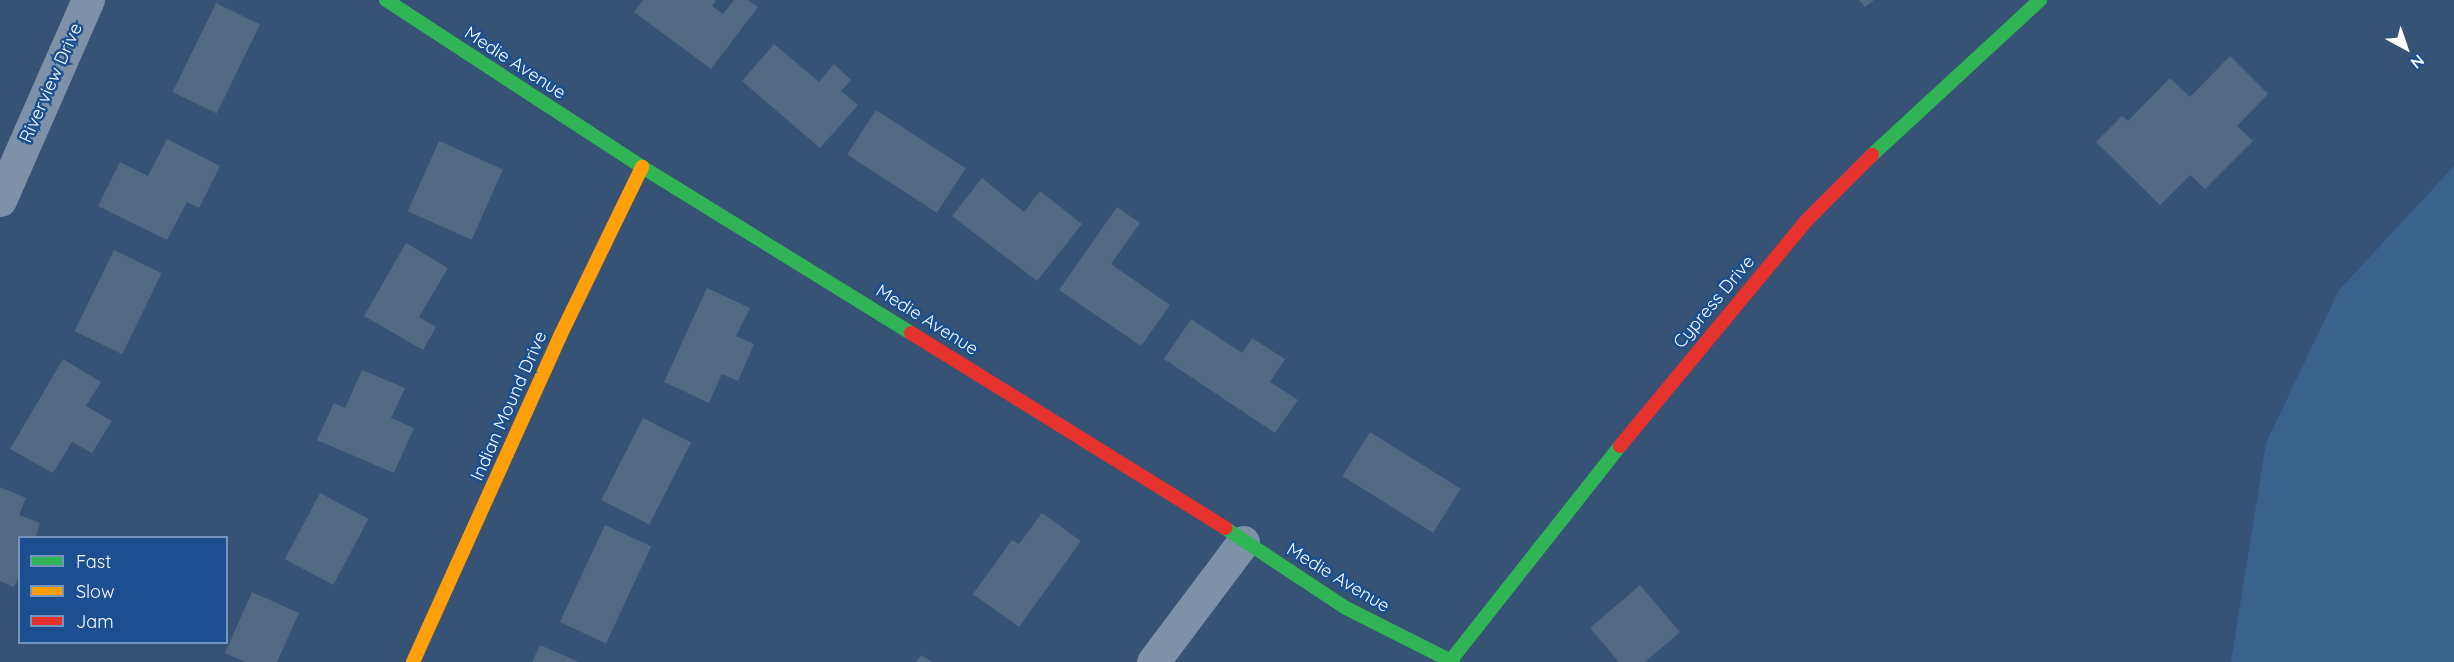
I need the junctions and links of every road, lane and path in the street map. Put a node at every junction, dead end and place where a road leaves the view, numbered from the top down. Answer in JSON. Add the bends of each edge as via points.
{"nodes":[{"id":1,"x":88,"y":0,"type":"edge"},
{"id":2,"x":386,"y":0,"type":"edge"},
{"id":3,"x":2040,"y":0,"type":"edge"},
{"id":4,"x":642,"y":167,"type":"junction"},
{"id":5,"x":0,"y":200,"type":"edge"},
{"id":6,"x":1243,"y":542,"type":"junction"},
{"id":7,"x":1452,"y":661,"type":"edge"},
{"id":8,"x":413,"y":662,"type":"edge"},
{"id":9,"x":1153,"y":662,"type":"edge"}],
"edges":[{"from":1,"to":5,"type":"street","name":"Riverview Drive"},
{"from":2,"to":4,"type":"street","name":"Medie Avenue"},
{"from":3,"to":7,"type":"street","name":"Cypress Drive","via":[[1921,106],[1805,222],[1700,345]]},
{"from":4,"to":6,"type":"street","name":"Medie Avenue","via":[[1136,471]]},
{"from":4,"to":8,"type":"street","name":"Indian Mound Drive","via":[[560,336]]},
{"from":6,"to":7,"type":"street","name":"Medie Avenue","via":[[1346,608]]},
{"from":6,"to":9,"type":"street"}]}
